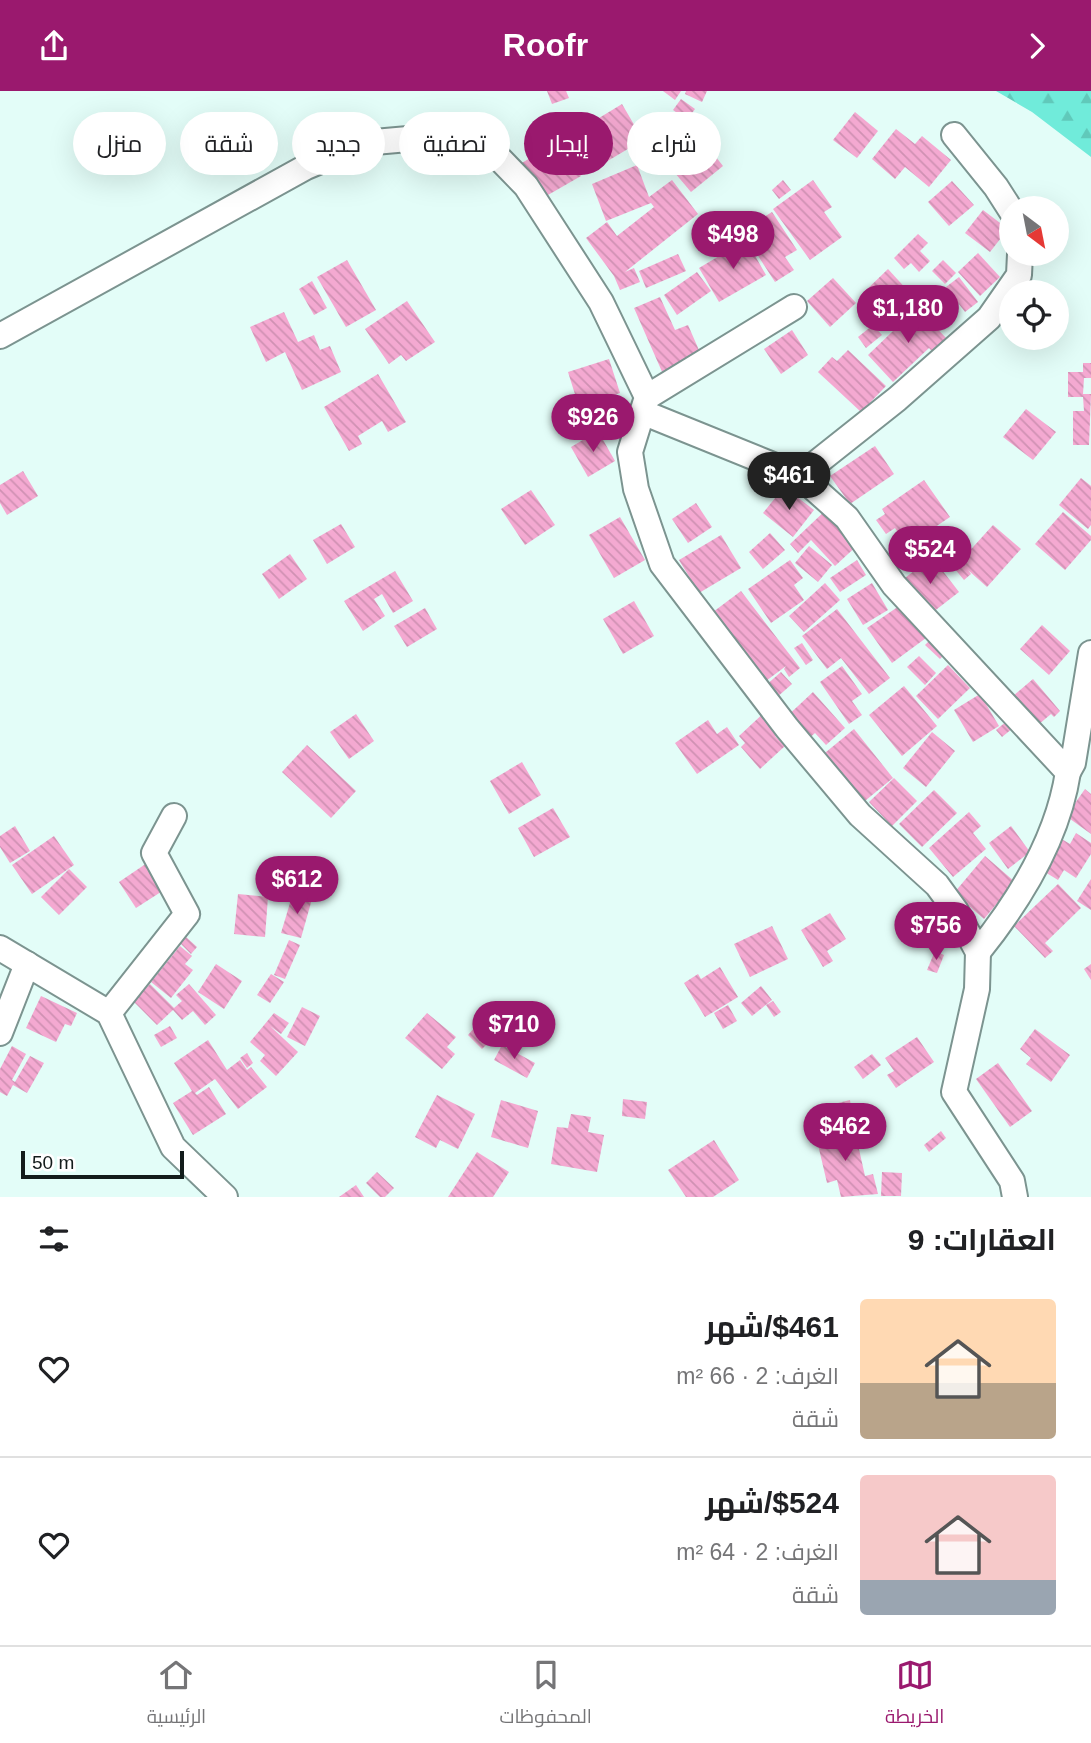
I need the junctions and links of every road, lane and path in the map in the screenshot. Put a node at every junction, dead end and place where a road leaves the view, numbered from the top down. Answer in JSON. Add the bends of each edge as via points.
{"nodes":[{"id":1,"x":954,"y":135,"type":"dead end"},
{"id":2,"x":1002,"y":196,"type":"edge"},
{"id":3,"x":1019,"y":266,"type":"edge"},
{"id":4,"x":794,"y":307,"type":"dead end"},
{"id":5,"x":0,"y":336,"type":"edge"},
{"id":6,"x":645,"y":405,"type":"junction"},
{"id":7,"x":800,"y":477,"type":"junction"},
{"id":8,"x":1091,"y":653,"type":"edge"},
{"id":9,"x":1068,"y":772,"type":"junction"},
{"id":10,"x":174,"y":816,"type":"dead end"},
{"id":11,"x":0,"y":948,"type":"edge"},
{"id":12,"x":978,"y":952,"type":"junction"},
{"id":13,"x":27,"y":964,"type":"junction"},
{"id":14,"x":109,"y":1013,"type":"junction"},
{"id":15,"x":0,"y":1033,"type":"edge"},
{"id":16,"x":225,"y":1197,"type":"edge"},
{"id":17,"x":1015,"y":1197,"type":"edge"}],
"edges":[{"from":1,"to":2,"type":"street"},
{"from":3,"to":7,"type":"street","via":[[1019,275],[989,318]]},
{"from":4,"to":6,"type":"street"},
{"from":5,"to":6,"type":"street","via":[[306,167],[363,143],[442,136],[493,152],[526,187],[601,302]]},
{"from":6,"to":7,"type":"street"},
{"from":6,"to":12,"type":"street","via":[[630,452],[636,489],[662,565],[860,815],[937,885]]},
{"from":7,"to":9,"type":"street","via":[[847,518],[894,585]]},
{"from":8,"to":9,"type":"street"},
{"from":9,"to":12,"type":"street","via":[[1064,799],[1022,893]]},
{"from":10,"to":14,"type":"street","via":[[154,853],[187,914]]},
{"from":11,"to":13,"type":"street"},
{"from":12,"to":17,"type":"street","via":[[977,989],[954,1092],[1012,1181]]},
{"from":13,"to":14,"type":"street"},
{"from":13,"to":15,"type":"street"},
{"from":14,"to":16,"type":"street","via":[[173,1147]]}]}
